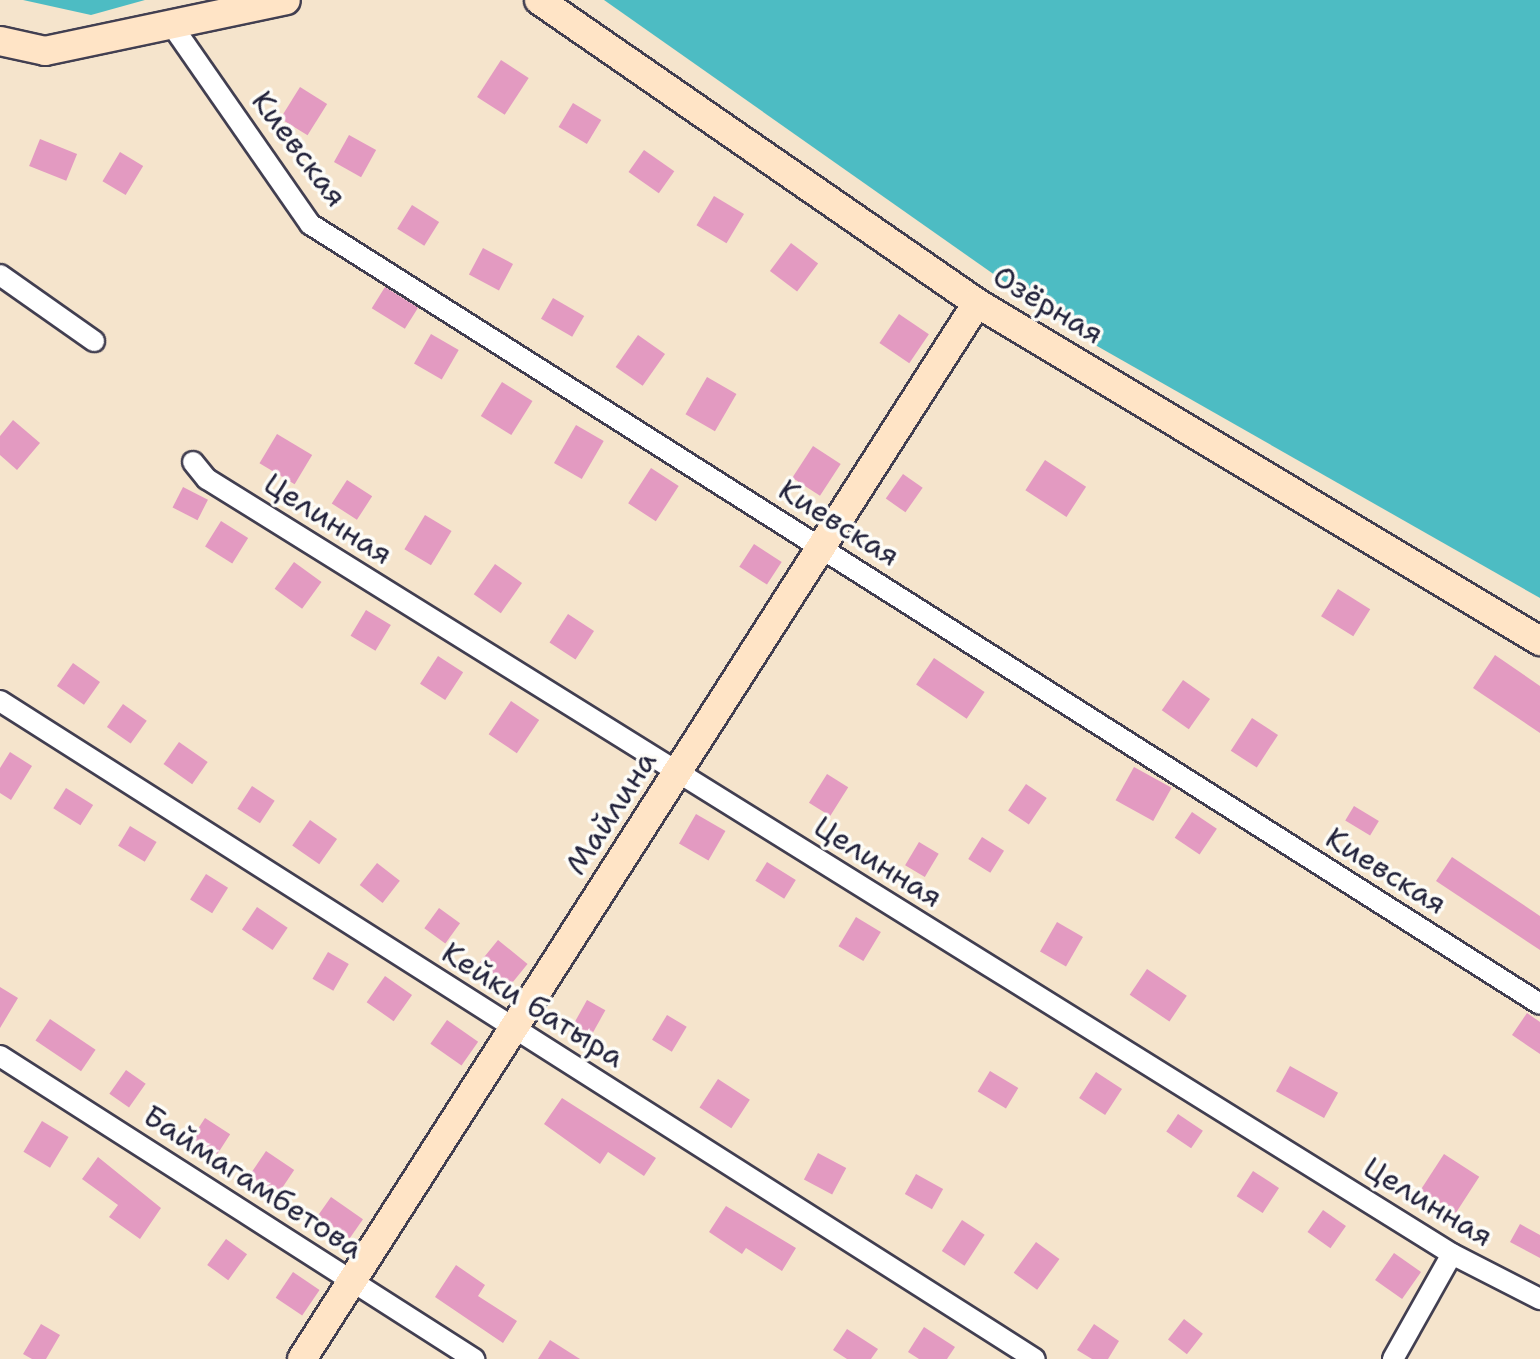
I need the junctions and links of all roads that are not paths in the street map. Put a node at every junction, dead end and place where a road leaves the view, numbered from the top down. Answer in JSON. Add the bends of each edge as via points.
{"nodes":[{"id":1,"x":286,"y":0,"type":"edge"},
{"id":2,"x":539,"y":0,"type":"edge"},
{"id":3,"x":171,"y":24,"type":"junction"},
{"id":4,"x":0,"y":41,"type":"edge"},
{"id":5,"x":0,"y":275,"type":"edge"},
{"id":6,"x":977,"y":303,"type":"junction"},
{"id":7,"x":94,"y":341,"type":"dead end"},
{"id":8,"x":193,"y":462,"type":"dead end"},
{"id":9,"x":821,"y":548,"type":"junction"},
{"id":10,"x":1540,"y":641,"type":"edge"},
{"id":11,"x":0,"y":701,"type":"edge"},
{"id":12,"x":678,"y":772,"type":"junction"},
{"id":13,"x":1540,"y":1004,"type":"edge"},
{"id":14,"x":514,"y":1028,"type":"junction"},
{"id":15,"x":0,"y":1056,"type":"edge"},
{"id":16,"x":1452,"y":1254,"type":"junction"},
{"id":17,"x":352,"y":1281,"type":"junction"},
{"id":18,"x":1540,"y":1299,"type":"edge"},
{"id":19,"x":302,"y":1359,"type":"edge"},
{"id":20,"x":474,"y":1359,"type":"edge"},
{"id":21,"x":1035,"y":1359,"type":"edge"},
{"id":22,"x":1393,"y":1359,"type":"edge"}],
"edges":[{"from":1,"to":3,"type":"street"},
{"from":2,"to":6,"type":"street","name":"Озёрная"},
{"from":3,"to":4,"type":"street","via":[[45,51]]},
{"from":3,"to":9,"type":"street","name":"Киевская","via":[[310,224]]},
{"from":5,"to":7,"type":"street"},
{"from":6,"to":9,"type":"street","name":"Майлина"},
{"from":6,"to":10,"type":"street","name":"Озёрная"},
{"from":8,"to":12,"type":"street","name":"Целинная","via":[[207,479]]},
{"from":9,"to":12,"type":"street","name":"Майлина"},
{"from":9,"to":13,"type":"street","name":"Киевская"},
{"from":11,"to":14,"type":"street","name":"Кейки батыра"},
{"from":12,"to":14,"type":"street","name":"Майлина"},
{"from":12,"to":16,"type":"street","name":"Целинная"},
{"from":14,"to":17,"type":"street","name":"Майлина"},
{"from":14,"to":21,"type":"street","name":"Кейки батыра"},
{"from":15,"to":17,"type":"street","name":"Баймагамбетова"},
{"from":16,"to":18,"type":"street","name":"Целинная"},
{"from":16,"to":22,"type":"street"},
{"from":17,"to":19,"type":"street","name":"Майлина"},
{"from":17,"to":20,"type":"street","name":"Баймагамбетова"}]}
